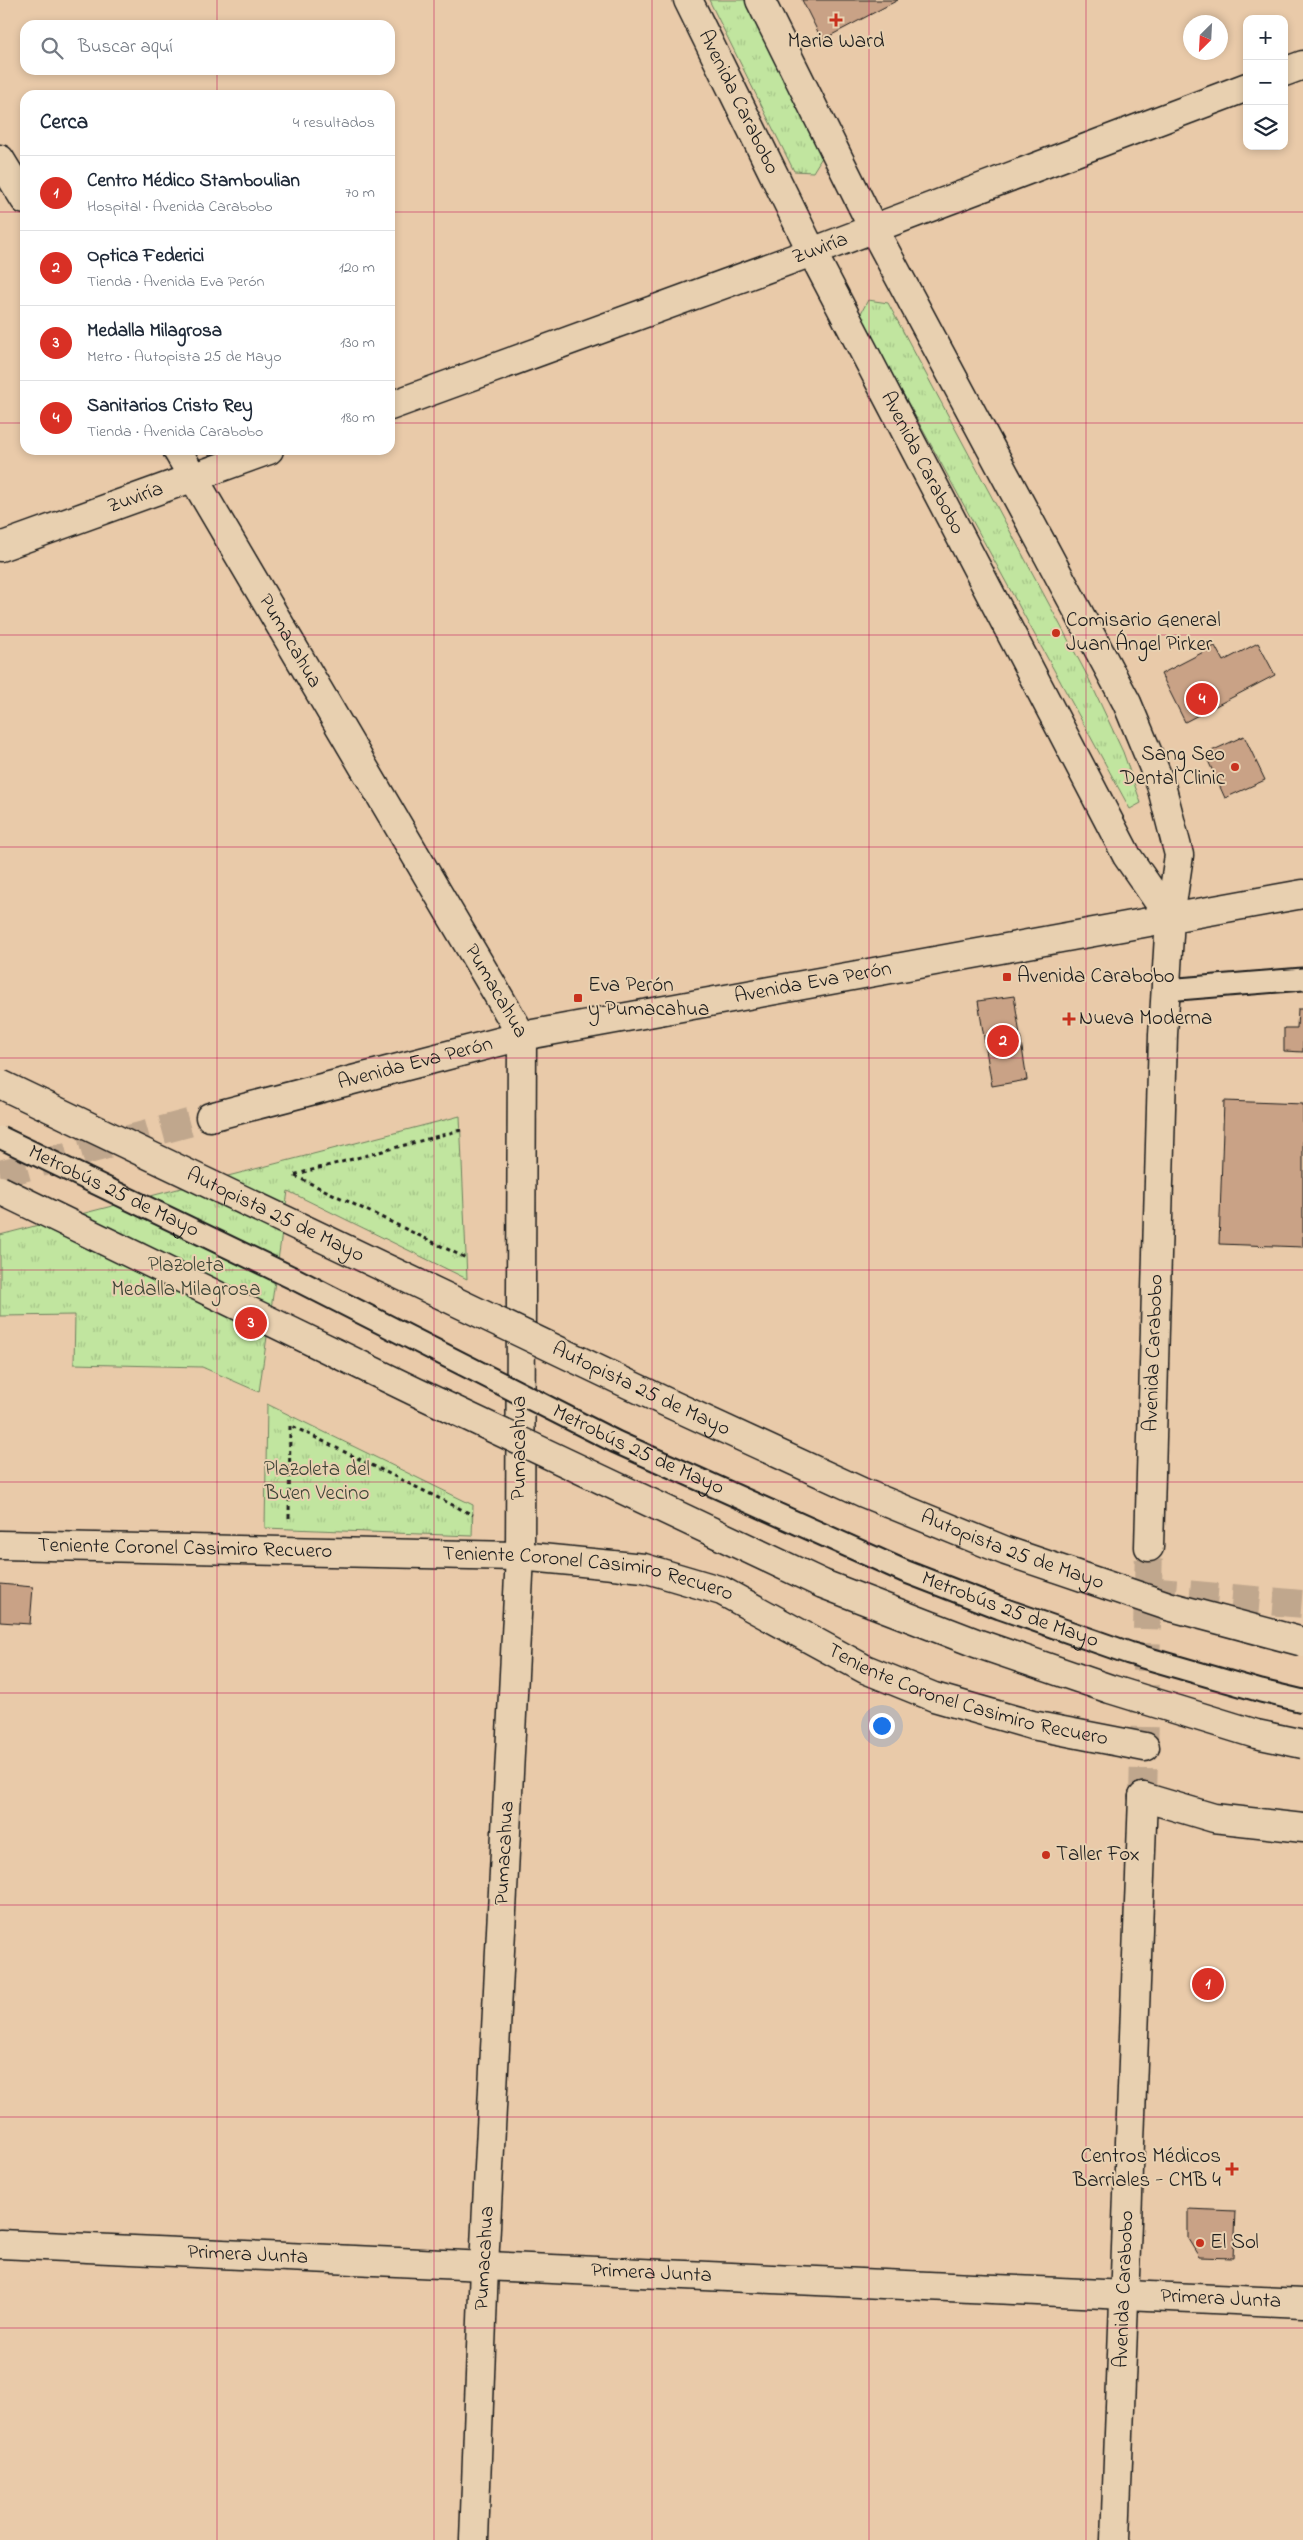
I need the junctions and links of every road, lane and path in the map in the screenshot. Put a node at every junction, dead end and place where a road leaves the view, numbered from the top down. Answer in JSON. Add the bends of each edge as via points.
{"nodes":[{"id":1,"x":688,"y":0,"type":"edge"},
{"id":2,"x":760,"y":0,"type":"edge"},
{"id":3,"x":1303,"y":65,"type":"edge"},
{"id":4,"x":1288,"y":71,"type":"edge"},
{"id":5,"x":1243,"y":88,"type":"edge"},
{"id":6,"x":0,"y":159,"type":"edge"},
{"id":7,"x":20,"y":192,"type":"edge"},
{"id":8,"x":873,"y":228,"type":"junction"},
{"id":9,"x":812,"y":252,"type":"junction"},
{"id":10,"x":395,"y":404,"type":"edge"},
{"id":11,"x":180,"y":455,"type":"edge"},
{"id":12,"x":256,"y":455,"type":"edge"},
{"id":13,"x":194,"y":478,"type":"junction"},
{"id":14,"x":0,"y":547,"type":"edge"},
{"id":15,"x":1303,"y":894,"type":"edge"},
{"id":16,"x":1170,"y":918,"type":"junction"},
{"id":17,"x":1303,"y":979,"type":"edge"},
{"id":18,"x":1166,"y":990,"type":"junction"},
{"id":19,"x":522,"y":1036,"type":"junction"},
{"id":20,"x":0,"y":1084,"type":"edge"},
{"id":21,"x":210,"y":1116,"type":"tunnel mouth"},
{"id":22,"x":461,"y":1130,"type":"dead end"},
{"id":23,"x":0,"y":1137,"type":"edge"},
{"id":24,"x":0,"y":1190,"type":"edge"},
{"id":25,"x":466,"y":1258,"type":"dead end"},
{"id":26,"x":473,"y":1515,"type":"dead end"},
{"id":27,"x":289,"y":1520,"type":"dead end"},
{"id":28,"x":0,"y":1545,"type":"edge"},
{"id":29,"x":1149,"y":1547,"type":"tunnel mouth"},
{"id":30,"x":520,"y":1556,"type":"junction"},
{"id":31,"x":1303,"y":1642,"type":"edge"},
{"id":32,"x":1303,"y":1701,"type":"edge"},
{"id":33,"x":1303,"y":1744,"type":"edge"},
{"id":34,"x":1145,"y":1747,"type":"dead end"},
{"id":35,"x":1303,"y":1828,"type":"edge"},
{"id":36,"x":0,"y":2244,"type":"edge"},
{"id":37,"x":484,"y":2266,"type":"junction"},
{"id":38,"x":1126,"y":2295,"type":"junction"},
{"id":39,"x":1303,"y":2303,"type":"edge"},
{"id":40,"x":474,"y":2540,"type":"edge"},
{"id":41,"x":1115,"y":2540,"type":"edge"}],
"edges":[{"from":1,"to":9,"type":"main road","name":"Avenida Carabobo"},
{"from":2,"to":8,"type":"main road","name":"Avenida Carabobo"},
{"from":3,"to":4,"type":"main road"},
{"from":5,"to":8,"type":"main road","name":"Zuviría"},
{"from":6,"to":7,"type":"main road"},
{"from":8,"to":9,"type":"main road","name":"Zuviría"},
{"from":8,"to":16,"type":"main road","name":"Avenida Carabobo","via":[[1127,704],[1161,785],[1179,855]]},
{"from":9,"to":10,"type":"main road","name":"Zuviría"},
{"from":9,"to":16,"type":"main road","name":"Avenida Carabobo","via":[[1127,856]]},
{"from":11,"to":13,"type":"main road","name":"Pumacahua"},
{"from":12,"to":13,"type":"main road","name":"Zuviría"},
{"from":13,"to":14,"type":"main road","name":"Zuviría"},
{"from":13,"to":19,"type":"main road","name":"Pumacahua"},
{"from":15,"to":16,"type":"main road","name":"Avenida Eva Perón"},
{"from":16,"to":18,"type":"main road","name":"Avenida Carabobo"},
{"from":16,"to":19,"type":"main road","name":"Avenida Eva Perón"},
{"from":17,"to":18,"type":"lane"},
{"from":18,"to":29,"type":"main road","name":"Avenida Carabobo"},
{"from":19,"to":21,"type":"main road","name":"Avenida Eva Perón"},
{"from":19,"to":30,"type":"main road","name":"Pumacahua"},
{"from":20,"to":31,"type":"main road","name":"Autopista 25 de Mayo","bridge":true,"via":[[864,1494],[1006,1551],[1168,1606]]},
{"from":22,"to":25,"type":"path","via":[[294,1175]]},
{"from":23,"to":32,"type":"lane","name":"Metrobús 25 de Mayo","bridge":true,"via":[[297,1280],[616,1442],[904,1571],[1128,1653]]},
{"from":24,"to":33,"type":"main road","bridge":true,"via":[[414,1391],[823,1584],[976,1643],[1101,1686],[1256,1734]]},
{"from":26,"to":27,"type":"path","via":[[290,1425]]},
{"from":28,"to":30,"type":"main road","name":"Teniente Coronel Casimiro Recuero"},
{"from":30,"to":34,"type":"main road","name":"Teniente Coronel Casimiro Recuero","via":[[644,1568],[722,1591],[865,1669],[934,1697],[1032,1725]]},
{"from":30,"to":37,"type":"main road","name":"Pumacahua"},
{"from":35,"to":38,"type":"main road","name":"Avenida Carabobo","via":[[1214,1818],[1143,1798]]},
{"from":36,"to":37,"type":"main road","name":"Primera Junta"},
{"from":37,"to":38,"type":"main road","name":"Primera Junta"},
{"from":37,"to":40,"type":"main road","name":"Pumacahua"},
{"from":38,"to":39,"type":"main road","name":"Primera Junta"},
{"from":38,"to":41,"type":"main road","name":"Avenida Carabobo"}]}
